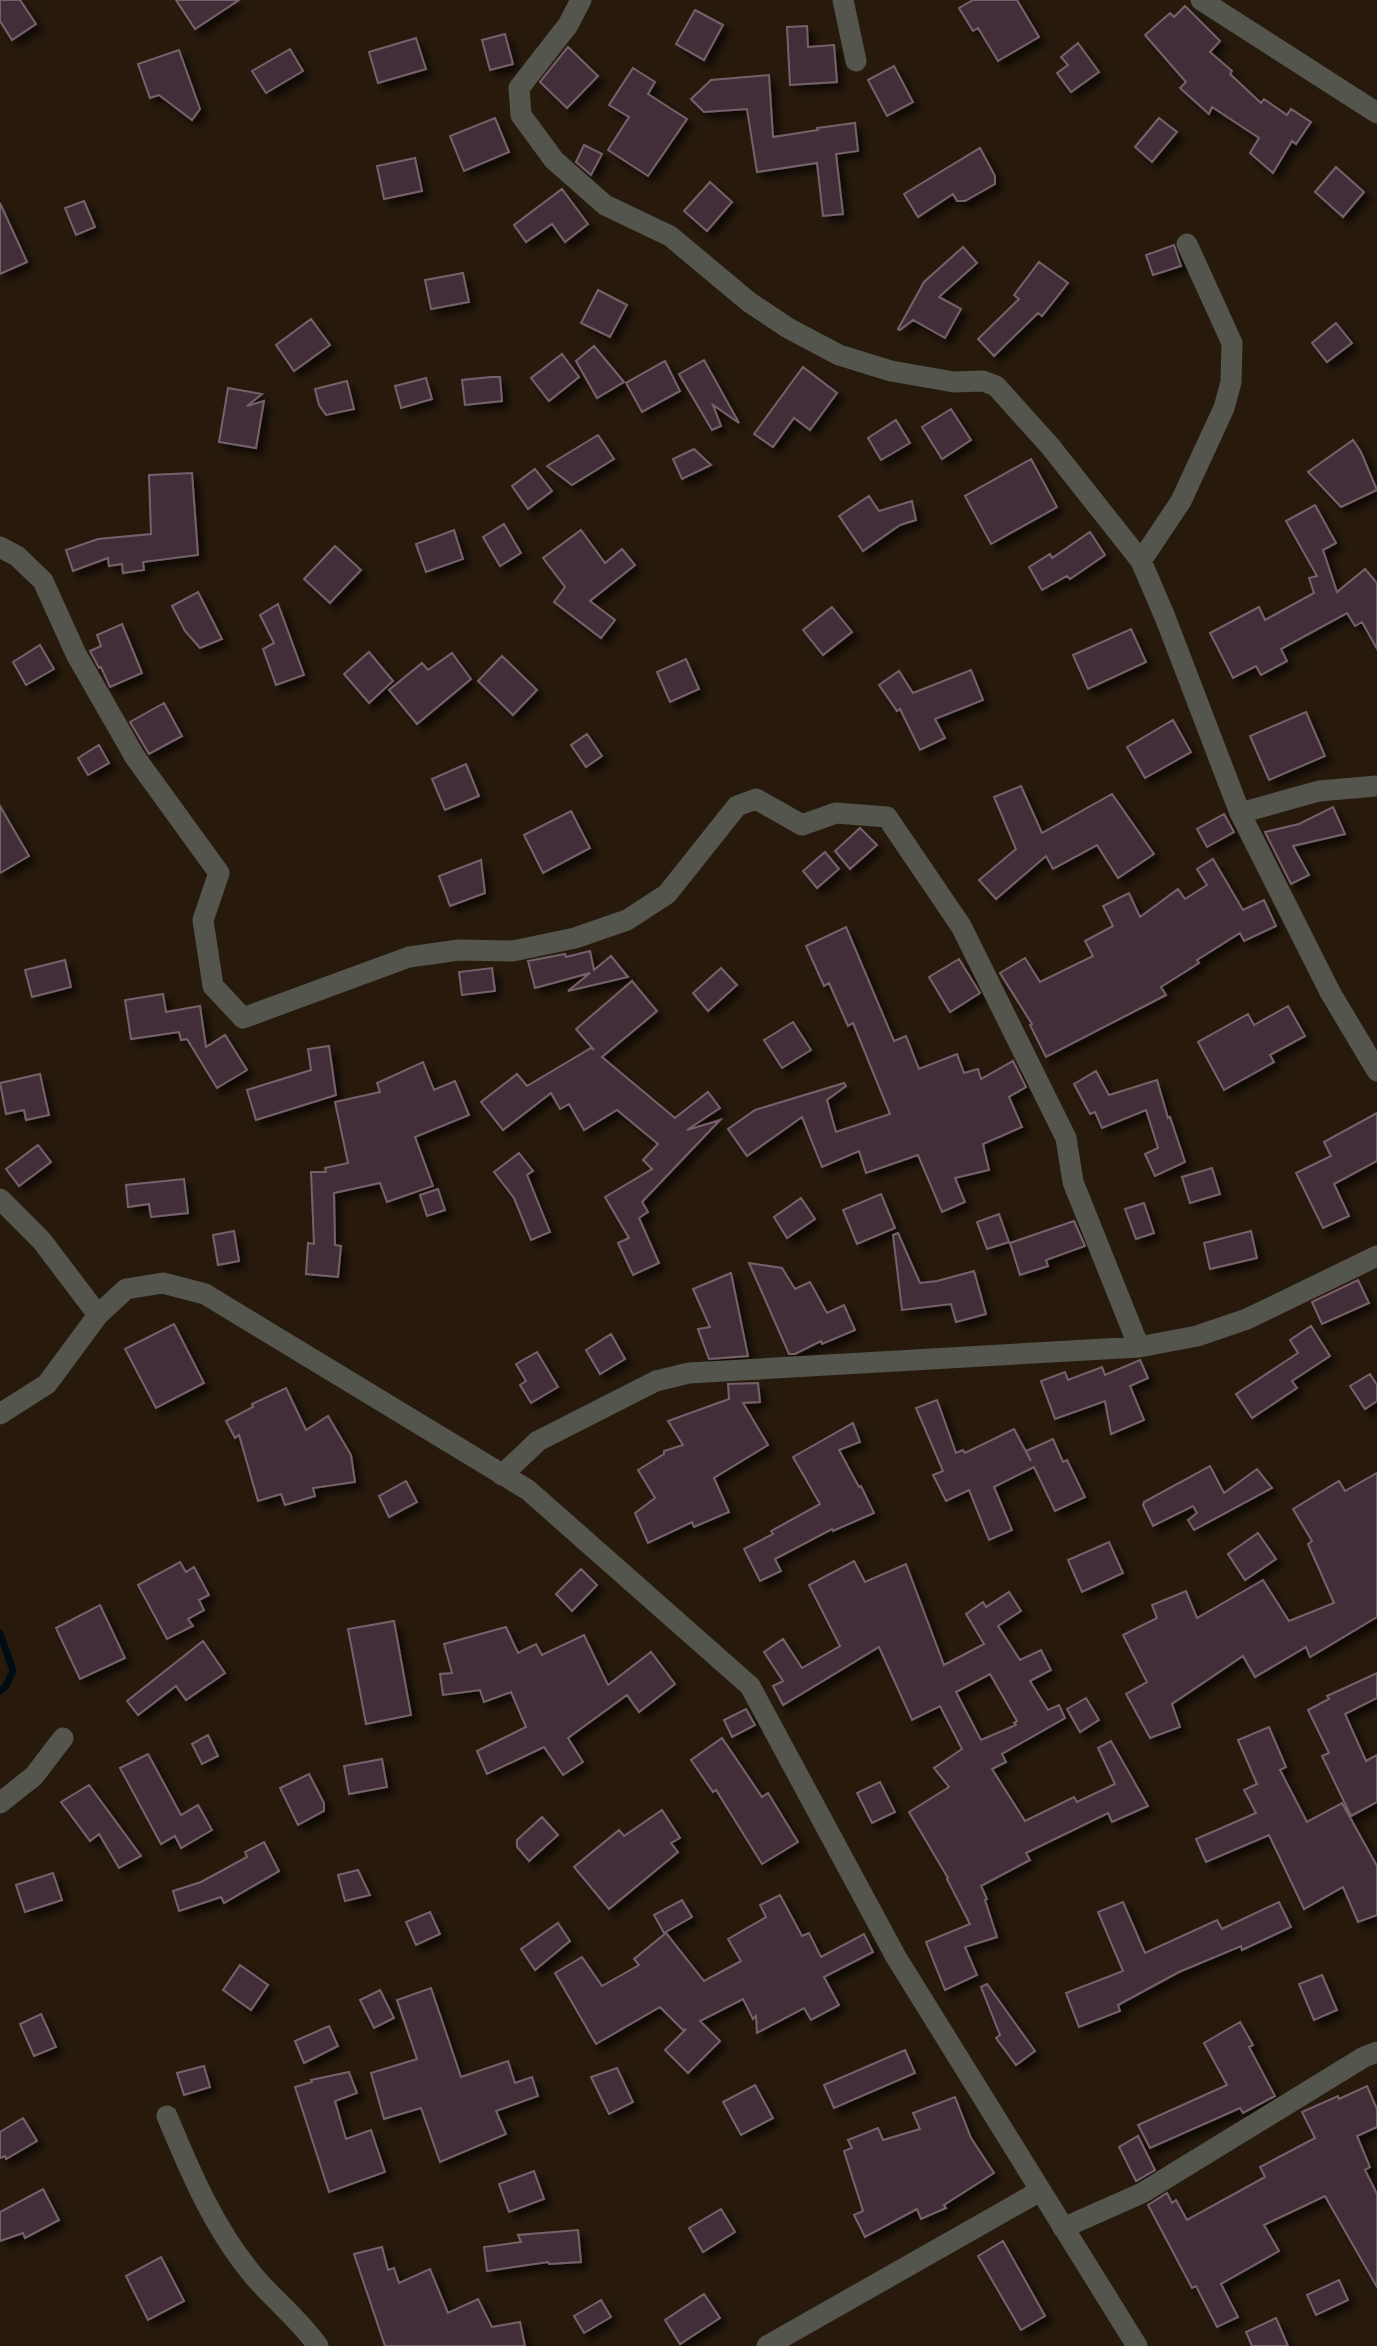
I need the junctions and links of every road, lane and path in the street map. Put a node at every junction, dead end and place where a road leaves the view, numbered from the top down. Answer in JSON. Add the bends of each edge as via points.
{"nodes":[{"id":1,"x":581,"y":0,"type":"edge"},
{"id":2,"x":843,"y":0,"type":"edge"},
{"id":3,"x":1201,"y":0,"type":"edge"},
{"id":4,"x":856,"y":61,"type":"dead end"},
{"id":5,"x":1377,"y":114,"type":"edge"},
{"id":6,"x":1187,"y":244,"type":"dead end"},
{"id":7,"x":0,"y":547,"type":"edge"},
{"id":8,"x":1141,"y":561,"type":"junction"},
{"id":9,"x":1377,"y":786,"type":"edge"},
{"id":10,"x":1240,"y":813,"type":"junction"},
{"id":11,"x":1377,"y":1071,"type":"edge"},
{"id":12,"x":0,"y":1199,"type":"edge"},
{"id":13,"x":1377,"y":1256,"type":"edge"},
{"id":14,"x":98,"y":1315,"type":"junction"},
{"id":15,"x":1139,"y":1347,"type":"junction"},
{"id":16,"x":0,"y":1414,"type":"edge"},
{"id":17,"x":502,"y":1475,"type":"junction"},
{"id":18,"x":63,"y":1738,"type":"dead end"},
{"id":19,"x":0,"y":1803,"type":"edge"},
{"id":20,"x":1377,"y":2052,"type":"edge"},
{"id":21,"x":167,"y":2116,"type":"dead end"},
{"id":22,"x":1040,"y":2191,"type":"junction"},
{"id":23,"x":1063,"y":2228,"type":"junction"},
{"id":24,"x":318,"y":2346,"type":"edge"},
{"id":25,"x":767,"y":2346,"type":"edge"},
{"id":26,"x":1137,"y":2346,"type":"edge"}],
"edges":[{"from":1,"to":8,"type":"street","via":[[568,25],[519,88],[521,115],[554,160],[605,205],[670,236],[749,302],[839,355],[891,371],[996,386]]},
{"from":2,"to":4,"type":"street"},
{"from":3,"to":5,"type":"street"},
{"from":6,"to":8,"type":"street","via":[[1232,343],[1231,382],[1224,408],[1181,500]]},
{"from":7,"to":15,"type":"street","via":[[43,581],[76,654],[135,757],[219,873],[203,919],[213,986],[243,1018],[409,957],[458,950],[513,951],[575,938],[627,920],[667,894],[737,806],[755,799],[802,825],[836,813],[887,817],[961,926],[1066,1138],[1073,1182]]},
{"from":8,"to":10,"type":"street"},
{"from":9,"to":10,"type":"street","via":[[1319,791]]},
{"from":10,"to":11,"type":"street","via":[[1330,992]]},
{"from":12,"to":14,"type":"street","via":[[42,1241]]},
{"from":13,"to":15,"type":"street","via":[[1247,1319],[1197,1336]]},
{"from":14,"to":16,"type":"street","via":[[47,1384]]},
{"from":14,"to":17,"type":"street","via":[[126,1289],[163,1283],[205,1294]]},
{"from":15,"to":17,"type":"street","via":[[690,1373],[656,1381],[538,1441]]},
{"from":17,"to":22,"type":"street","via":[[558,1514],[750,1686],[896,1957]]},
{"from":18,"to":19,"type":"street","via":[[34,1776]]},
{"from":20,"to":23,"type":"street","via":[[1142,2193]]},
{"from":21,"to":24,"type":"street","via":[[223,2235],[258,2282]]},
{"from":22,"to":23,"type":"street"},
{"from":22,"to":25,"type":"street"},
{"from":23,"to":26,"type":"street"}]}
